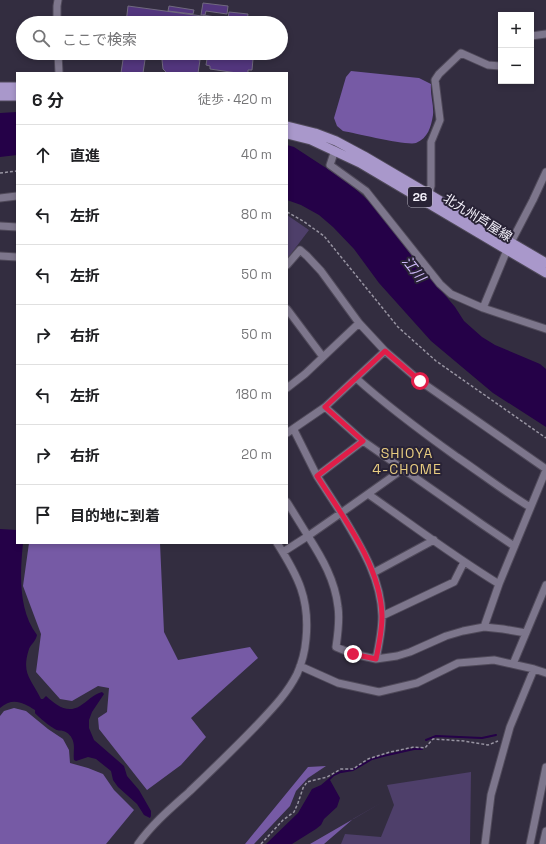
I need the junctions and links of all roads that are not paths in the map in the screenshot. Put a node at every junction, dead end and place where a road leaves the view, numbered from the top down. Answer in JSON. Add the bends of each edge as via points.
{"nodes":[{"id":1,"x":58,"y":0,"type":"edge"},
{"id":2,"x":57,"y":16,"type":"edge"},
{"id":3,"x":546,"y":34,"type":"edge"},
{"id":4,"x":534,"y":36,"type":"edge"},
{"id":5,"x":58,"y":60,"type":"edge"},
{"id":6,"x":498,"y":66,"type":"edge"},
{"id":7,"x":59,"y":72,"type":"edge"},
{"id":8,"x":0,"y":87,"type":"edge"},
{"id":9,"x":16,"y":87,"type":"edge"},
{"id":10,"x":0,"y":96,"type":"edge"},
{"id":11,"x":16,"y":96,"type":"edge"},
{"id":12,"x":288,"y":126,"type":"edge"},
{"id":13,"x":288,"y":134,"type":"edge"},
{"id":14,"x":335,"y":150,"type":"junction"},
{"id":15,"x":546,"y":172,"type":"edge"},
{"id":16,"x":430,"y":194,"type":"junction"},
{"id":17,"x":16,"y":196,"type":"edge"},
{"id":18,"x":0,"y":198,"type":"edge"},
{"id":19,"x":0,"y":226,"type":"edge"},
{"id":20,"x":16,"y":227,"type":"edge"},
{"id":21,"x":509,"y":247,"type":"junction"},
{"id":22,"x":0,"y":256,"type":"edge"},
{"id":23,"x":16,"y":257,"type":"edge"},
{"id":24,"x":546,"y":263,"type":"edge"},
{"id":25,"x":288,"y":264,"type":"edge"},
{"id":26,"x":546,"y":273,"type":"edge"},
{"id":27,"x":483,"y":308,"type":"junction"},
{"id":28,"x":288,"y":310,"type":"edge"},
{"id":29,"x":359,"y":323,"type":"junction"},
{"id":30,"x":546,"y":329,"type":"edge"},
{"id":31,"x":385,"y":351,"type":"junction"},
{"id":32,"x":323,"y":357,"type":"junction"},
{"id":33,"x":356,"y":378,"type":"junction"},
{"id":34,"x":288,"y":387,"type":"edge"},
{"id":35,"x":325,"y":407,"type":"junction"},
{"id":36,"x":290,"y":432,"type":"edge"},
{"id":37,"x":363,"y":441,"type":"junction"},
{"id":38,"x":403,"y":468,"type":"junction"},
{"id":39,"x":546,"y":470,"type":"edge"},
{"id":40,"x":317,"y":476,"type":"junction"},
{"id":41,"x":368,"y":494,"type":"junction"},
{"id":42,"x":288,"y":504,"type":"edge"},
{"id":43,"x":530,"y":508,"type":"junction"},
{"id":44,"x":341,"y":513,"type":"junction"},
{"id":45,"x":308,"y":536,"type":"junction"},
{"id":46,"x":434,"y":540,"type":"junction"},
{"id":47,"x":278,"y":544,"type":"edge"},
{"id":48,"x":514,"y":546,"type":"junction"},
{"id":49,"x":283,"y":552,"type":"junction"},
{"id":50,"x":464,"y":562,"type":"junction"},
{"id":51,"x":373,"y":573,"type":"junction"},
{"id":52,"x":498,"y":584,"type":"junction"},
{"id":53,"x":546,"y":585,"type":"edge"},
{"id":54,"x":382,"y":616,"type":"junction"},
{"id":55,"x":484,"y":627,"type":"junction"},
{"id":56,"x":526,"y":633,"type":"junction"},
{"id":57,"x":376,"y":659,"type":"junction"},
{"id":58,"x":513,"y":664,"type":"junction"},
{"id":59,"x":300,"y":666,"type":"junction"},
{"id":60,"x":534,"y":669,"type":"junction"},
{"id":61,"x":546,"y":673,"type":"edge"},
{"id":62,"x":546,"y":767,"type":"edge"},
{"id":63,"x":546,"y":831,"type":"edge"},
{"id":64,"x":138,"y":844,"type":"edge"},
{"id":65,"x":485,"y":844,"type":"edge"},
{"id":66,"x":530,"y":844,"type":"edge"},
{"id":67,"x":543,"y":844,"type":"edge"}],
"edges":[{"from":1,"to":2,"type":"street"},
{"from":3,"to":4,"type":"street"},
{"from":5,"to":7,"type":"street"},
{"from":6,"to":16,"type":"street","via":[[488,65],[461,53],[435,80],[440,120],[431,142]]},
{"from":8,"to":9,"type":"main road"},
{"from":10,"to":11,"type":"main road"},
{"from":12,"to":16,"type":"main road","name":"北九州芦屋線","number":"26","via":[[315,133],[336,142]]},
{"from":13,"to":14,"type":"main road","name":"北九州芦屋線","number":"26"},
{"from":14,"to":21,"type":"main road","name":"北九州芦屋線","number":"26"},
{"from":14,"to":27,"type":"street","via":[[330,165],[366,191],[440,284],[451,294]]},
{"from":15,"to":21,"type":"street"},
{"from":16,"to":21,"type":"main road","name":"北九州芦屋線","number":"26"},
{"from":17,"to":18,"type":"street"},
{"from":19,"to":20,"type":"street"},
{"from":21,"to":24,"type":"main road","name":"北九州芦屋線","number":"26"},
{"from":21,"to":26,"type":"main road","name":"北九州芦屋線","number":"26"},
{"from":21,"to":27,"type":"street"},
{"from":22,"to":23,"type":"street"},
{"from":25,"to":29,"type":"street","via":[[300,250],[321,271]]},
{"from":27,"to":30,"type":"street"},
{"from":28,"to":32,"type":"street"},
{"from":29,"to":31,"type":"street"},
{"from":29,"to":32,"type":"street"},
{"from":31,"to":33,"type":"street"},
{"from":31,"to":39,"type":"street","via":[[420,381]]},
{"from":32,"to":34,"type":"street"},
{"from":33,"to":35,"type":"street"},
{"from":33,"to":43,"type":"street","via":[[417,428]]},
{"from":35,"to":36,"type":"street"},
{"from":35,"to":37,"type":"street"},
{"from":36,"to":40,"type":"street"},
{"from":37,"to":38,"type":"street"},
{"from":37,"to":40,"type":"street"},
{"from":38,"to":41,"type":"street"},
{"from":38,"to":48,"type":"street"},
{"from":39,"to":43,"type":"street"},
{"from":40,"to":44,"type":"street"},
{"from":41,"to":44,"type":"street"},
{"from":41,"to":46,"type":"street"},
{"from":42,"to":45,"type":"street"},
{"from":43,"to":48,"type":"street"},
{"from":44,"to":45,"type":"street"},
{"from":44,"to":51,"type":"street"},
{"from":45,"to":49,"type":"street"},
{"from":45,"to":57,"type":"street","via":[[325,565],[334,588],[339,623],[336,647]]},
{"from":46,"to":50,"type":"street"},
{"from":46,"to":51,"type":"street"},
{"from":47,"to":49,"type":"street"},
{"from":48,"to":52,"type":"street"},
{"from":49,"to":59,"type":"street","via":[[303,592],[308,612],[305,650]]},
{"from":50,"to":52,"type":"street"},
{"from":50,"to":54,"type":"street","via":[[454,582]]},
{"from":51,"to":54,"type":"street"},
{"from":52,"to":55,"type":"street"},
{"from":53,"to":56,"type":"street"},
{"from":54,"to":57,"type":"street"},
{"from":55,"to":56,"type":"street"},
{"from":55,"to":57,"type":"street","via":[[446,636],[398,656]]},
{"from":56,"to":58,"type":"street"},
{"from":58,"to":59,"type":"street","via":[[494,660],[458,663],[417,683],[379,692],[338,684]]},
{"from":58,"to":60,"type":"street"},
{"from":59,"to":64,"type":"street","via":[[272,709]]},
{"from":60,"to":61,"type":"street"},
{"from":60,"to":65,"type":"street","via":[[507,737],[491,795]]},
{"from":62,"to":66,"type":"street"},
{"from":63,"to":67,"type":"street"}]}
